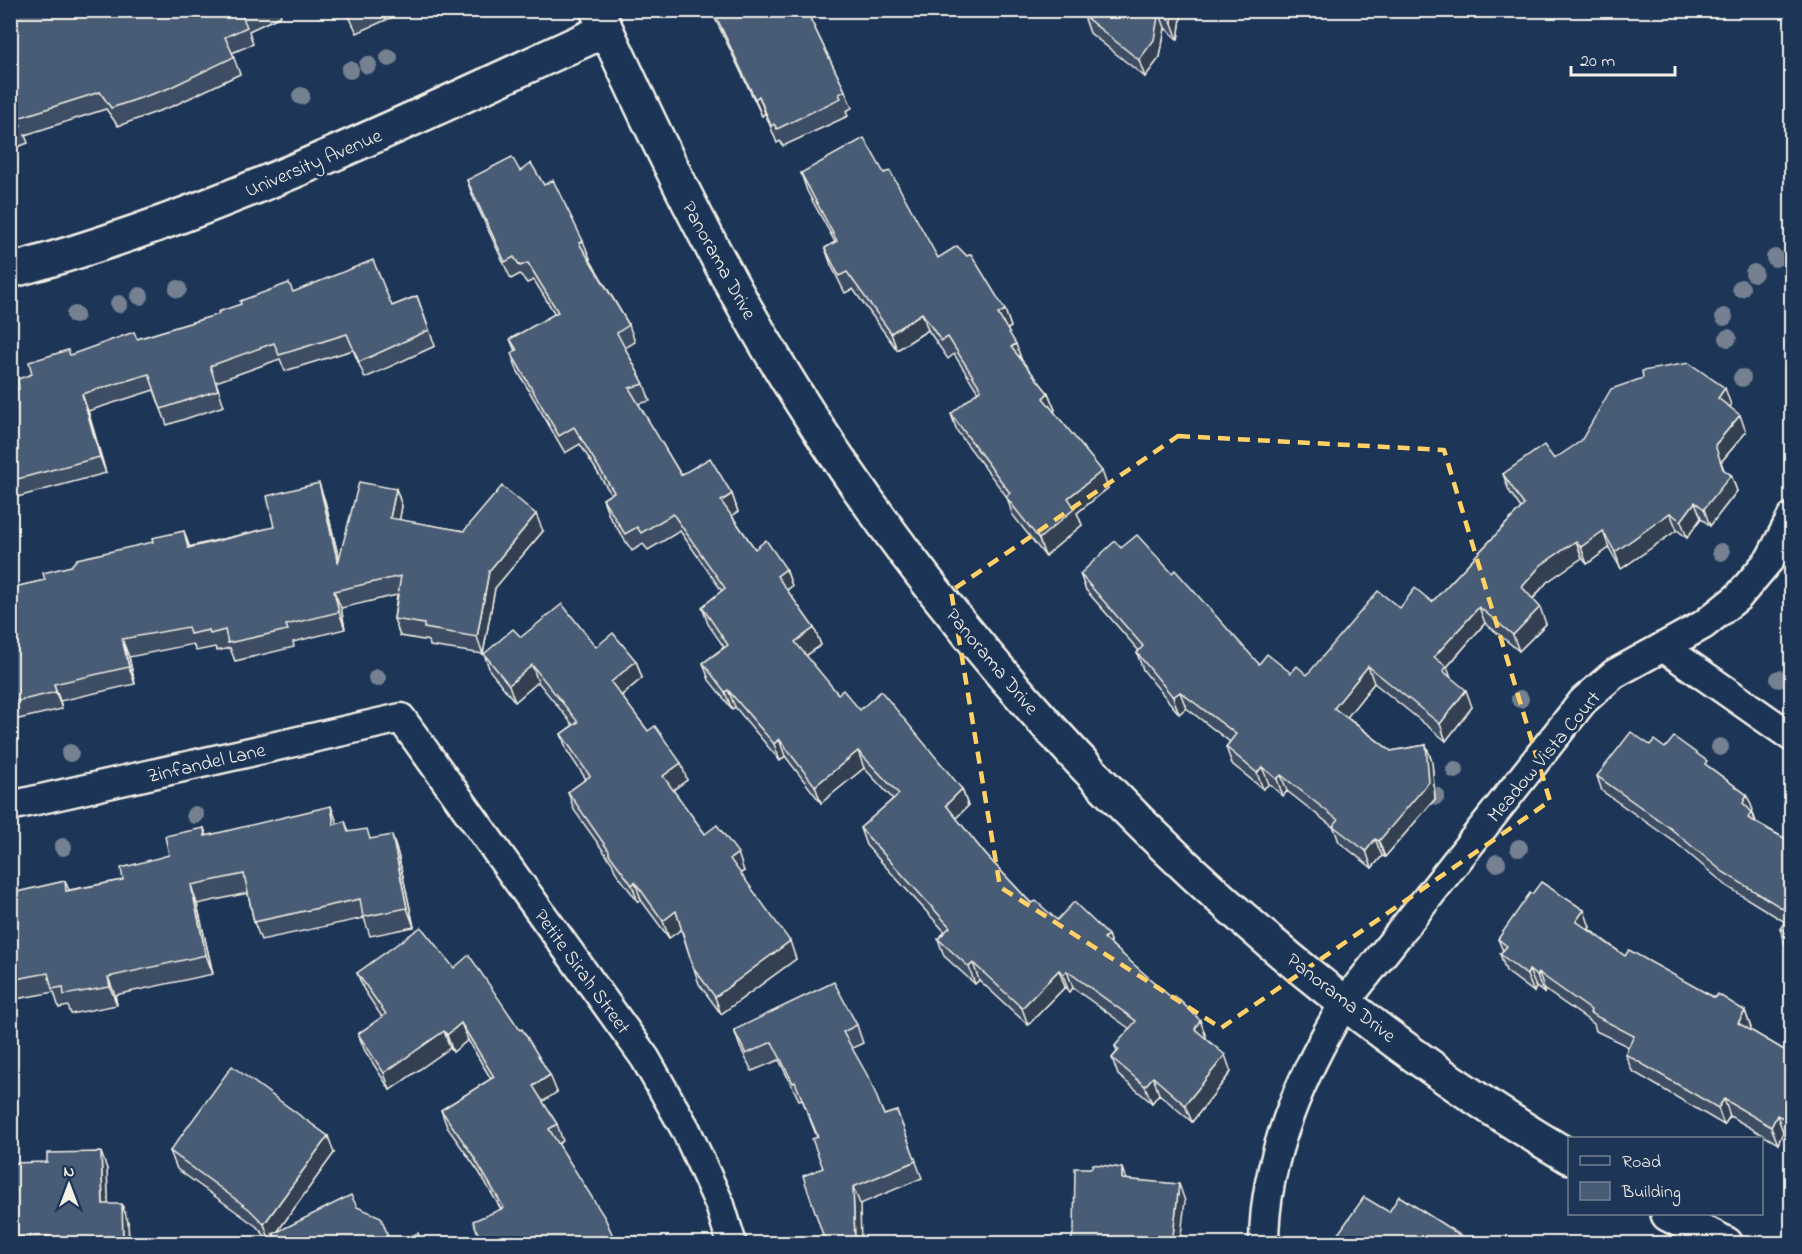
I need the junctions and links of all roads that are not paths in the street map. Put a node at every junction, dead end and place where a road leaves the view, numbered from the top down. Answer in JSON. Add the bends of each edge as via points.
{"nodes":[{"id":1,"x":602,"y":20,"type":"edge"},
{"id":2,"x":10,"y":271,"type":"edge"},
{"id":3,"x":1791,"y":517,"type":"edge"},
{"id":4,"x":1663,"y":647,"type":"junction"},
{"id":5,"x":401,"y":718,"type":"joint"},
{"id":6,"x":1791,"y":737,"type":"edge"},
{"id":7,"x":10,"y":806,"type":"edge"},
{"id":8,"x":1345,"y":1002,"type":"junction"},
{"id":9,"x":1568,"y":1156,"type":"edge"},
{"id":10,"x":1670,"y":1215,"type":"edge"},
{"id":11,"x":732,"y":1244,"type":"edge"},
{"id":12,"x":1264,"y":1244,"type":"edge"},
{"id":13,"x":1726,"y":1244,"type":"edge"}],
"edges":[{"from":1,"to":2,"type":"street","name":"University Avenue","via":[[287,176],[171,220]]},
{"from":1,"to":8,"type":"street","name":"Panorama Drive","via":[[686,199],[745,308],[879,518],[954,617],[1063,743],[1150,832],[1262,935]]},
{"from":3,"to":4,"type":"street","name":"Meadow Vista Court","via":[[1770,559],[1738,597],[1703,626]]},
{"from":4,"to":6,"type":"street"},
{"from":4,"to":8,"type":"street","name":"Meadow Vista Court","via":[[1614,674],[1583,701]]},
{"from":5,"to":7,"type":"street","name":"Zinfandel Lane"},
{"from":5,"to":11,"type":"street","name":"Petite Sirah Street","via":[[645,1058],[686,1130],[720,1205]]},
{"from":8,"to":9,"type":"street","name":"Panorama Drive","via":[[1445,1076]]},
{"from":8,"to":12,"type":"street","name":"Meadow Vista Court","via":[[1318,1048],[1291,1108],[1273,1172]]},
{"from":10,"to":13,"type":"street"}]}
